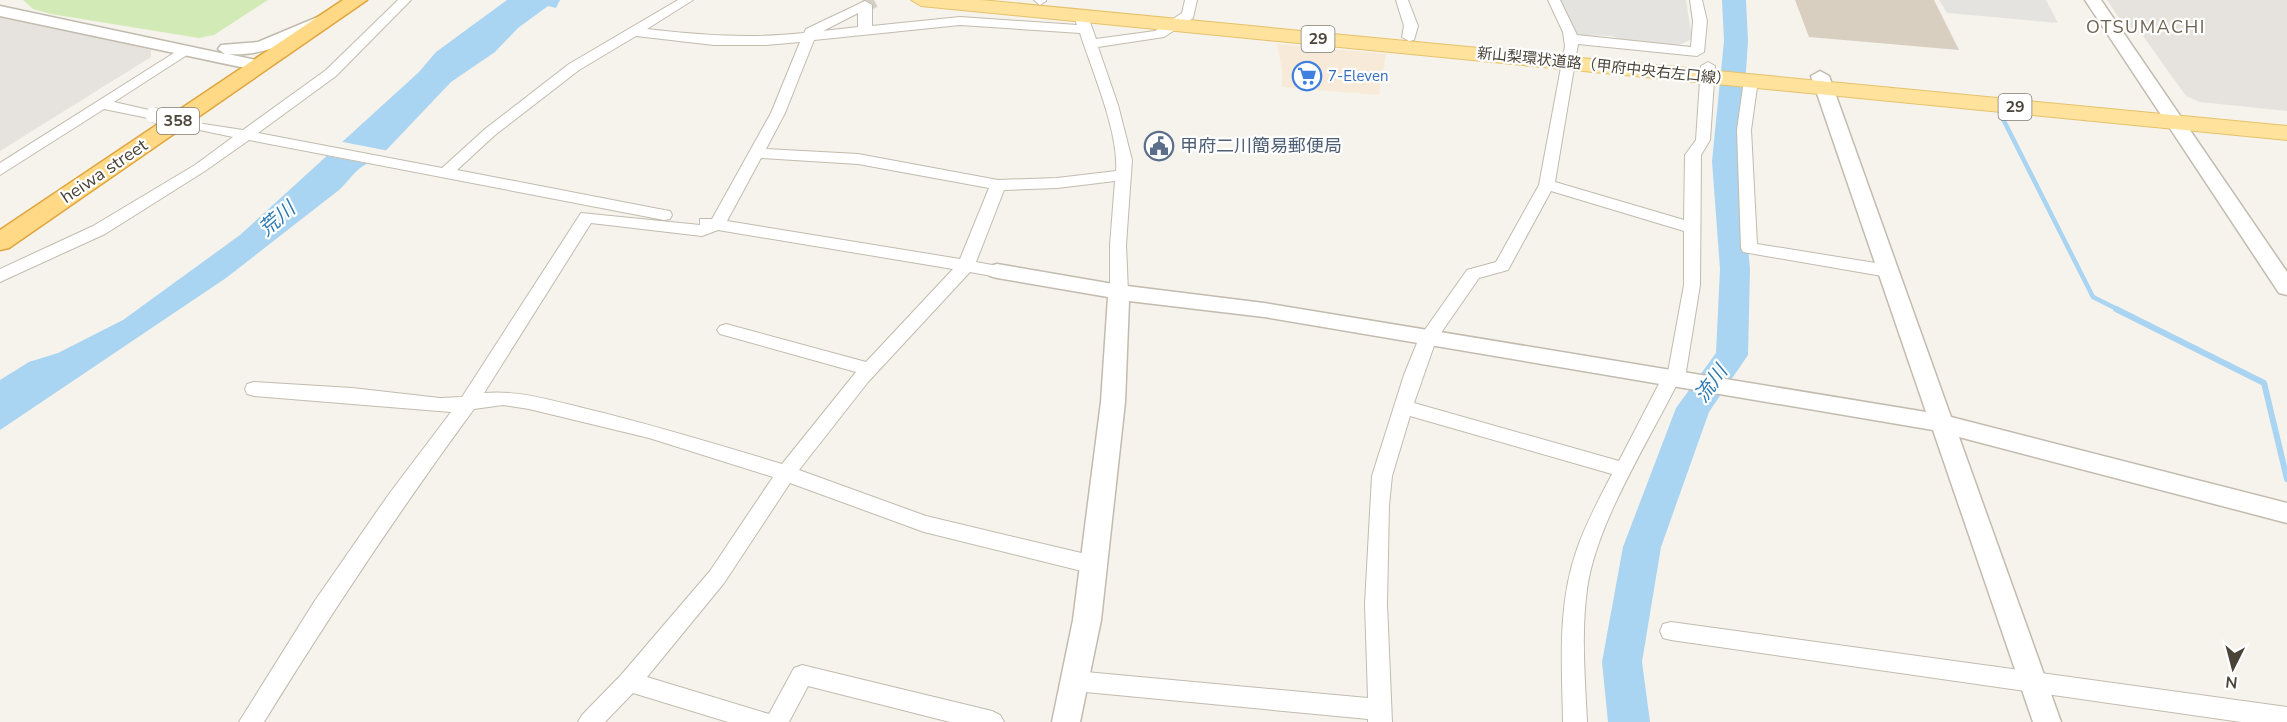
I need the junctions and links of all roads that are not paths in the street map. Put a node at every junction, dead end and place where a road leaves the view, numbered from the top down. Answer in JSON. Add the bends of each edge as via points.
{"nodes":[{"id":1,"x":405,"y":0,"type":"edge"},
{"id":2,"x":687,"y":0,"type":"edge"},
{"id":3,"x":921,"y":0,"type":"edge"},
{"id":4,"x":1037,"y":0,"type":"edge"},
{"id":5,"x":1402,"y":0,"type":"edge"},
{"id":6,"x":1554,"y":0,"type":"edge"},
{"id":7,"x":1696,"y":0,"type":"edge"},
{"id":8,"x":2093,"y":0,"type":"edge"},
{"id":9,"x":349,"y":5,"type":"edge"},
{"id":10,"x":0,"y":11,"type":"edge"},
{"id":11,"x":1185,"y":13,"type":"edge"},
{"id":12,"x":1084,"y":23,"type":"junction"},
{"id":13,"x":865,"y":29,"type":"junction"},
{"id":14,"x":634,"y":32,"type":"junction"},
{"id":15,"x":808,"y":37,"type":"junction"},
{"id":16,"x":1409,"y":37,"type":"junction"},
{"id":17,"x":154,"y":43,"type":"junction"},
{"id":18,"x":1091,"y":44,"type":"junction"},
{"id":19,"x":185,"y":50,"type":"junction"},
{"id":20,"x":1570,"y":52,"type":"junction"},
{"id":21,"x":259,"y":66,"type":"junction"},
{"id":22,"x":1712,"y":71,"type":"junction"},
{"id":23,"x":1746,"y":76,"type":"junction"},
{"id":24,"x":1822,"y":81,"type":"junction"},
{"id":25,"x":103,"y":104,"type":"junction"},
{"id":26,"x":2171,"y":116,"type":"junction"},
{"id":27,"x":2287,"y":121,"type":"edge"},
{"id":28,"x":2287,"y":133,"type":"edge"},
{"id":29,"x":252,"y":135,"type":"junction"},
{"id":30,"x":758,"y":153,"type":"junction"},
{"id":31,"x":0,"y":170,"type":"edge"},
{"id":32,"x":439,"y":173,"type":"junction"},
{"id":33,"x":1121,"y":175,"type":"junction"},
{"id":34,"x":1547,"y":184,"type":"junction"},
{"id":35,"x":998,"y":185,"type":"junction"},
{"id":36,"x":717,"y":224,"type":"junction"},
{"id":37,"x":1692,"y":228,"type":"junction"},
{"id":38,"x":0,"y":242,"type":"edge"},
{"id":39,"x":966,"y":266,"type":"junction"},
{"id":40,"x":998,"y":271,"type":"joint"},
{"id":41,"x":1888,"y":271,"type":"junction"},
{"id":42,"x":0,"y":276,"type":"edge"},
{"id":43,"x":2287,"y":288,"type":"edge"},
{"id":44,"x":1119,"y":292,"type":"junction"},
{"id":45,"x":726,"y":330,"type":"dead end"},
{"id":46,"x":1428,"y":338,"type":"junction"},
{"id":47,"x":869,"y":369,"type":"junction"},
{"id":48,"x":1675,"y":378,"type":"junction"},
{"id":49,"x":254,"y":389,"type":"dead end"},
{"id":50,"x":467,"y":404,"type":"junction"},
{"id":51,"x":1404,"y":407,"type":"junction"},
{"id":52,"x":1941,"y":423,"type":"junction"},
{"id":53,"x":1624,"y":470,"type":"junction"},
{"id":54,"x":786,"y":473,"type":"junction"},
{"id":55,"x":2285,"y":513,"type":"edge"},
{"id":56,"x":1094,"y":565,"type":"junction"},
{"id":57,"x":1671,"y":631,"type":"dead end"},
{"id":58,"x":1075,"y":681,"type":"junction"},
{"id":59,"x":629,"y":682,"type":"junction"},
{"id":60,"x":2033,"y":683,"type":"junction"},
{"id":61,"x":1380,"y":716,"type":"edge"},
{"id":62,"x":2287,"y":718,"type":"edge"},
{"id":63,"x":251,"y":722,"type":"edge"},
{"id":64,"x":590,"y":722,"type":"edge"},
{"id":65,"x":763,"y":722,"type":"edge"},
{"id":66,"x":777,"y":722,"type":"edge"},
{"id":67,"x":992,"y":722,"type":"edge"},
{"id":68,"x":1066,"y":722,"type":"edge"},
{"id":69,"x":1575,"y":722,"type":"edge"},
{"id":70,"x":2047,"y":722,"type":"edge"}],
"edges":[{"from":1,"to":29,"type":"street","via":[[331,73]]},
{"from":2,"to":14,"type":"street"},
{"from":3,"to":12,"type":"main road","name":"新山梨環状道路（甲府中央右左口線）","number":"29"},
{"from":4,"to":11,"type":"main road","name":"新山梨環状道路（甲府中央右左口線）","number":"29"},
{"from":5,"to":16,"type":"street","via":[[1411,26]]},
{"from":6,"to":20,"type":"street"},
{"from":7,"to":20,"type":"street","via":[[1700,21],[1697,52]]},
{"from":8,"to":26,"type":"street"},
{"from":9,"to":17,"type":"street","via":[[255,49]]},
{"from":9,"to":21,"type":"highway","name":"heiwa street","number":"358"},
{"from":10,"to":17,"type":"street"},
{"from":11,"to":12,"type":"main road","name":"新山梨環状道路（甲府中央右左口線）","number":"29"},
{"from":11,"to":16,"type":"main road","name":"新山梨環状道路（甲府中央右左口線）","number":"29"},
{"from":11,"to":18,"type":"street","via":[[1159,34]]},
{"from":11,"to":20,"type":"main road","name":"新山梨環状道路（甲府中央右左口線）","number":"29"},
{"from":12,"to":13,"type":"street","via":[[960,21]]},
{"from":12,"to":18,"type":"street"},
{"from":13,"to":15,"type":"street"},
{"from":13,"to":15,"type":"street","via":[[865,6]]},
{"from":14,"to":15,"type":"street","via":[[714,41]]},
{"from":14,"to":32,"type":"street","via":[[574,67]]},
{"from":15,"to":30,"type":"street"},
{"from":16,"to":20,"type":"main road","name":"新山梨環状道路（甲府中央右左口線）","number":"29"},
{"from":17,"to":19,"type":"street"},
{"from":18,"to":33,"type":"street","via":[[1124,160]]},
{"from":19,"to":21,"type":"street"},
{"from":19,"to":25,"type":"street"},
{"from":20,"to":22,"type":"main road","name":"新山梨環状道路（甲府中央右左口線）","number":"29"},
{"from":20,"to":34,"type":"street"},
{"from":21,"to":38,"type":"highway","name":"heiwa street","number":"358"},
{"from":22,"to":23,"type":"main road","name":"新山梨環状道路（甲府中央右左口線）","number":"29"},
{"from":22,"to":37,"type":"street","via":[[1703,140],[1693,155]]},
{"from":23,"to":24,"type":"main road","name":"新山梨環状道路（甲府中央右左口線）","number":"29"},
{"from":23,"to":41,"type":"street","via":[[1749,248]]},
{"from":24,"to":26,"type":"main road","name":"新山梨環状道路（甲府中央右左口線）","number":"29"},
{"from":24,"to":41,"type":"street"},
{"from":25,"to":29,"type":"street","bridge":true},
{"from":25,"to":31,"type":"street"},
{"from":26,"to":27,"type":"main road","name":"新山梨環状道路（甲府中央右左口線）","number":"29"},
{"from":26,"to":28,"type":"main road","name":"新山梨環状道路（甲府中央右左口線）","number":"29"},
{"from":26,"to":43,"type":"street"},
{"from":29,"to":32,"type":"street"},
{"from":29,"to":42,"type":"street","via":[[99,231]]},
{"from":30,"to":35,"type":"street","via":[[858,159]]},
{"from":30,"to":36,"type":"street"},
{"from":32,"to":36,"type":"street"},
{"from":33,"to":35,"type":"street"},
{"from":33,"to":44,"type":"street"},
{"from":34,"to":37,"type":"street"},
{"from":34,"to":46,"type":"street","via":[[1502,266],[1473,274]]},
{"from":35,"to":39,"type":"street"},
{"from":36,"to":39,"type":"street"},
{"from":36,"to":50,"type":"street","via":[[702,231],[587,216]]},
{"from":37,"to":48,"type":"street","via":[[1692,285]]},
{"from":39,"to":40,"type":"street"},
{"from":39,"to":47,"type":"street"},
{"from":40,"to":44,"type":"street"},
{"from":41,"to":52,"type":"street"},
{"from":44,"to":46,"type":"street","via":[[1264,310]]},
{"from":44,"to":56,"type":"street","via":[[1113,402]]},
{"from":45,"to":47,"type":"street"},
{"from":46,"to":48,"type":"street"},
{"from":46,"to":51,"type":"street"},
{"from":47,"to":54,"type":"street"},
{"from":48,"to":52,"type":"street"},
{"from":48,"to":53,"type":"street"},
{"from":49,"to":50,"type":"street"},
{"from":50,"to":54,"type":"street","via":[[503,398],[529,402],[649,431]]},
{"from":50,"to":63,"type":"street","via":[[336,589]]},
{"from":51,"to":53,"type":"street"},
{"from":51,"to":61,"type":"street","via":[[1382,476],[1378,505]]},
{"from":52,"to":55,"type":"street"},
{"from":52,"to":60,"type":"street"},
{"from":53,"to":69,"type":"street","via":[[1586,551],[1577,587],[1572,632]]},
{"from":54,"to":56,"type":"street","via":[[924,524]]},
{"from":54,"to":59,"type":"street","via":[[717,577]]},
{"from":56,"to":58,"type":"street"},
{"from":57,"to":60,"type":"street"},
{"from":58,"to":61,"type":"street"},
{"from":58,"to":68,"type":"street"},
{"from":59,"to":64,"type":"street"},
{"from":59,"to":65,"type":"street"},
{"from":60,"to":62,"type":"street"},
{"from":60,"to":70,"type":"street"},
{"from":66,"to":67,"type":"street","via":[[802,675]]}]}
